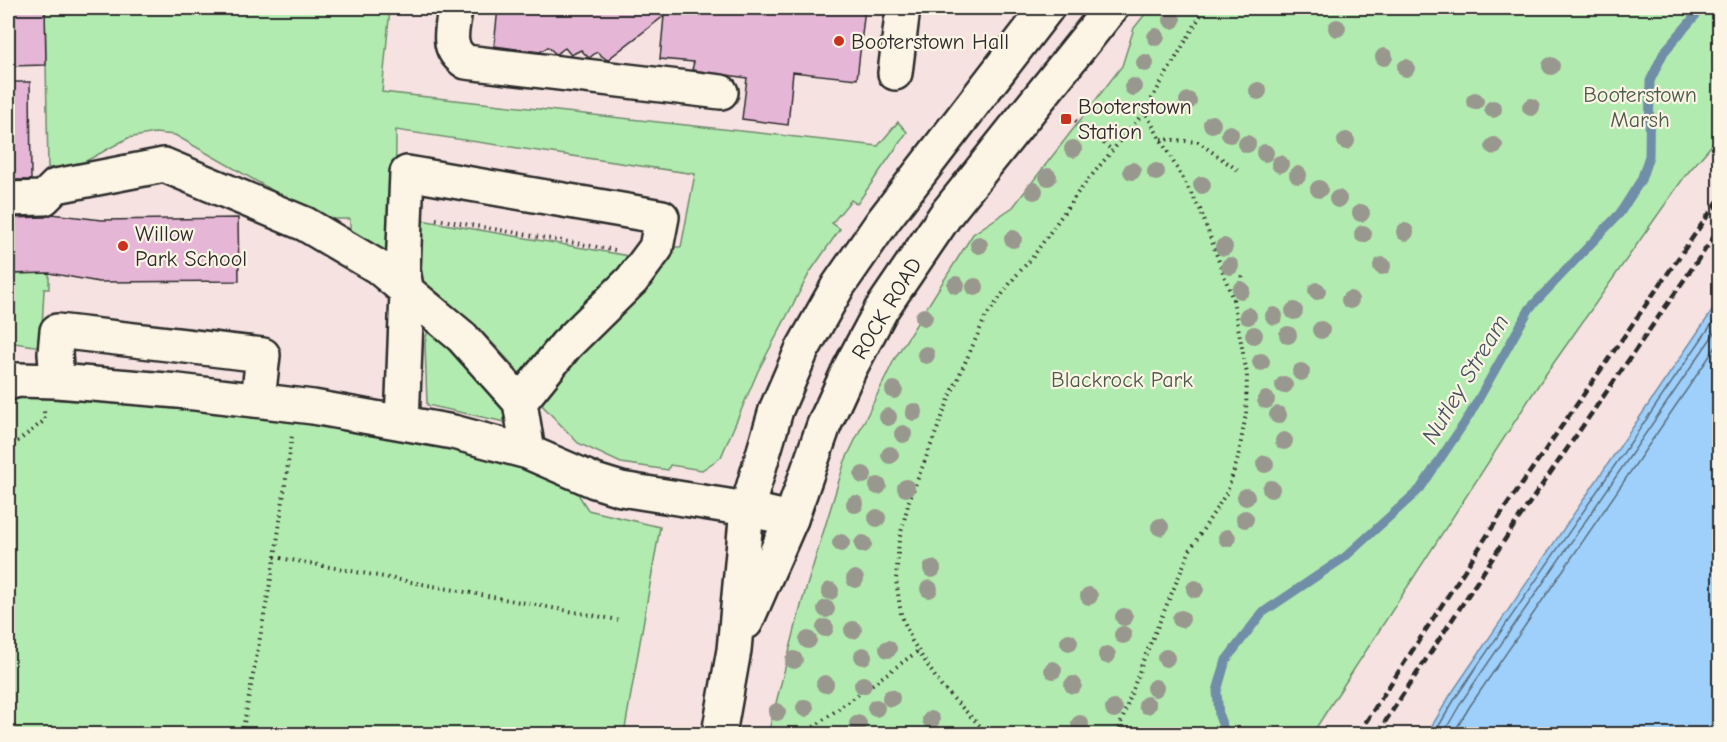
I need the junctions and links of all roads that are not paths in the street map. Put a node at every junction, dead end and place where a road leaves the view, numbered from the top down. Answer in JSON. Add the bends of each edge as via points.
{"nodes":[{"id":1,"x":455,"y":8,"type":"edge"},
{"id":2,"x":903,"y":8,"type":"edge"},
{"id":3,"x":1047,"y":8,"type":"edge"},
{"id":4,"x":1111,"y":8,"type":"edge"},
{"id":5,"x":896,"y":73,"type":"dead end"},
{"id":6,"x":722,"y":92,"type":"dead end"},
{"id":7,"x":8,"y":199,"type":"edge"},
{"id":8,"x":408,"y":293,"type":"junction"},
{"id":9,"x":8,"y":383,"type":"edge"},
{"id":10,"x":50,"y":395,"type":"junction"},
{"id":11,"x":258,"y":400,"type":"junction"},
{"id":12,"x":520,"y":402,"type":"junction"},
{"id":13,"x":402,"y":423,"type":"junction"},
{"id":14,"x":528,"y":452,"type":"junction"},
{"id":15,"x":747,"y":509,"type":"junction"},
{"id":16,"x":791,"y":519,"type":"junction"},
{"id":17,"x":734,"y":650,"type":"junction"},
{"id":18,"x":719,"y":735,"type":"edge"}],
"edges":[{"from":1,"to":6,"type":"main road","via":[[452,43],[455,54],[466,62]]},
{"from":2,"to":5,"type":"main road"},
{"from":3,"to":15,"type":"main road","name":"ROCK ROAD","via":[[883,221],[838,286],[802,351],[776,410]]},
{"from":4,"to":16,"type":"main road","name":"ROCK ROAD","via":[[947,213],[881,310],[824,425]]},
{"from":7,"to":8,"type":"main road","via":[[44,198],[56,186],[164,165],[305,224],[378,267]]},
{"from":8,"to":12,"type":"main road","via":[[462,337]]},
{"from":8,"to":12,"type":"main road","via":[[403,270],[407,173],[662,217],[656,248],[632,280],[566,345]]},
{"from":8,"to":13,"type":"main road"},
{"from":9,"to":10,"type":"main road","via":[[18,380]]},
{"from":10,"to":11,"type":"main road"},
{"from":10,"to":11,"type":"main road","via":[[57,331],[263,356]]},
{"from":11,"to":13,"type":"main road"},
{"from":12,"to":14,"type":"main road"},
{"from":13,"to":14,"type":"main road"},
{"from":14,"to":15,"type":"main road","via":[[595,482],[621,489]]},
{"from":15,"to":16,"type":"main road"},
{"from":15,"to":17,"type":"main road","name":"ROCK ROAD"},
{"from":16,"to":17,"type":"main road","name":"ROCK ROAD"},
{"from":17,"to":18,"type":"main road","name":"ROCK ROAD"}]}
